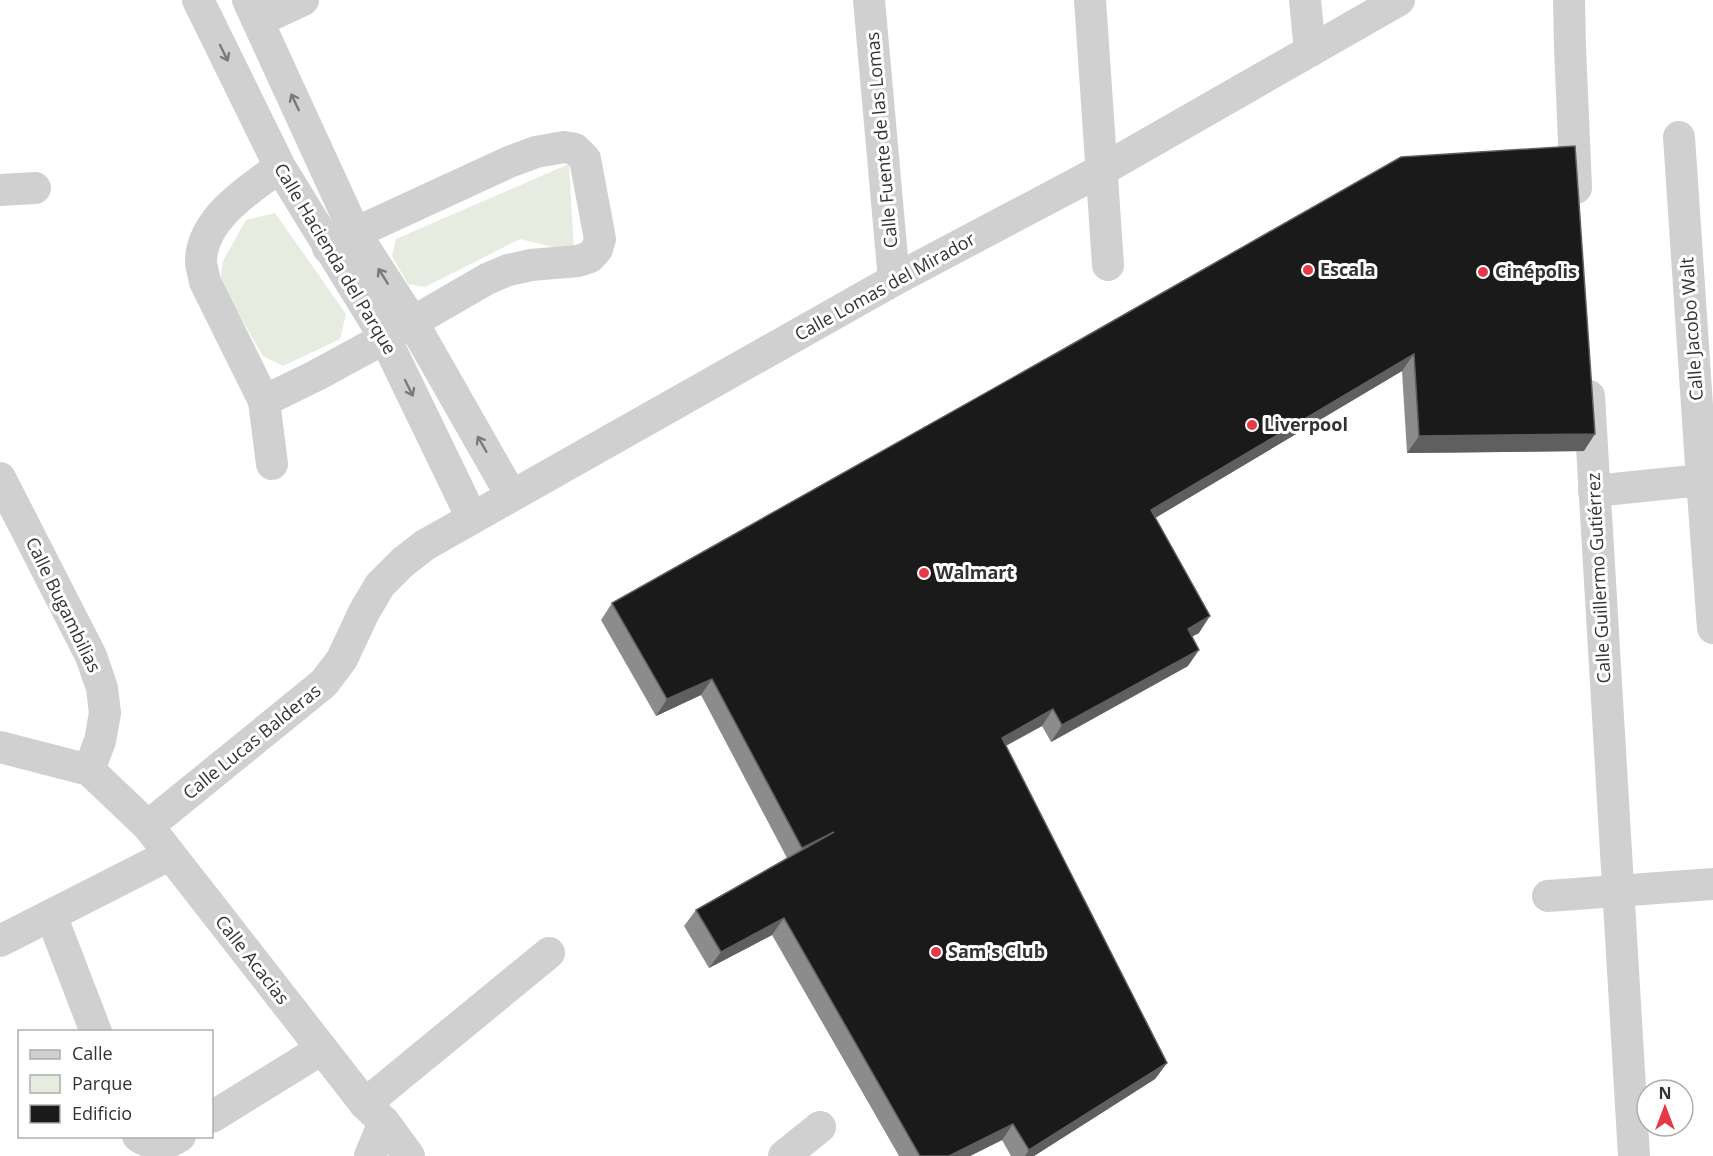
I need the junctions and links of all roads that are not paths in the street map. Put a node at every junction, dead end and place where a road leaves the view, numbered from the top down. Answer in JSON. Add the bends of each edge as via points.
{"nodes":[{"id":1,"x":198,"y":0,"type":"edge"},
{"id":2,"x":303,"y":0,"type":"edge"},
{"id":3,"x":869,"y":0,"type":"edge"},
{"id":4,"x":1090,"y":0,"type":"edge"},
{"id":5,"x":1305,"y":0,"type":"edge"},
{"id":6,"x":1399,"y":0,"type":"edge"},
{"id":7,"x":1569,"y":0,"type":"edge"},
{"id":8,"x":253,"y":10,"type":"edge"},
{"id":9,"x":1310,"y":51,"type":"junction"},
{"id":10,"x":1679,"y":137,"type":"dead end"},
{"id":11,"x":280,"y":167,"type":"junction"},
{"id":12,"x":1102,"y":170,"type":"junction"},
{"id":13,"x":35,"y":188,"type":"dead end"},
{"id":14,"x":0,"y":190,"type":"edge"},
{"id":15,"x":1578,"y":213,"type":"edge"},
{"id":16,"x":356,"y":232,"type":"junction"},
{"id":17,"x":328,"y":248,"type":"junction"},
{"id":18,"x":1108,"y":265,"type":"dead end"},
{"id":19,"x":894,"y":280,"type":"junction"},
{"id":20,"x":413,"y":323,"type":"junction"},
{"id":21,"x":385,"y":338,"type":"junction"},
{"id":22,"x":1586,"y":363,"type":"edge"},
{"id":23,"x":264,"y":401,"type":"junction"},
{"id":24,"x":272,"y":464,"type":"dead end"},
{"id":25,"x":0,"y":478,"type":"edge"},
{"id":26,"x":1702,"y":480,"type":"junction"},
{"id":27,"x":1594,"y":490,"type":"junction"},
{"id":28,"x":511,"y":495,"type":"junction"},
{"id":29,"x":472,"y":518,"type":"junction"},
{"id":30,"x":380,"y":585,"type":"joint"},
{"id":31,"x":1713,"y":628,"type":"edge"},
{"id":32,"x":0,"y":747,"type":"edge"},
{"id":33,"x":89,"y":770,"type":"junction"},
{"id":34,"x":148,"y":826,"type":"junction"},
{"id":35,"x":170,"y":855,"type":"junction"},
{"id":36,"x":1713,"y":884,"type":"edge"},
{"id":37,"x":1619,"y":891,"type":"junction"},
{"id":38,"x":1548,"y":896,"type":"dead end"},
{"id":39,"x":51,"y":915,"type":"junction"},
{"id":40,"x":0,"y":941,"type":"edge"},
{"id":41,"x":549,"y":953,"type":"dead end"},
{"id":42,"x":95,"y":1030,"type":"edge"},
{"id":43,"x":322,"y":1049,"type":"junction"},
{"id":44,"x":375,"y":1113,"type":"junction"},
{"id":45,"x":213,"y":1116,"type":"edge"},
{"id":46,"x":819,"y":1127,"type":"dead end"},
{"id":47,"x":140,"y":1138,"type":"edge"},
{"id":48,"x":178,"y":1138,"type":"edge"},
{"id":49,"x":370,"y":1156,"type":"edge"},
{"id":50,"x":409,"y":1156,"type":"edge"},
{"id":51,"x":784,"y":1156,"type":"edge"},
{"id":52,"x":1634,"y":1156,"type":"edge"}],
"edges":[{"from":1,"to":11,"type":"street","name":"Calle Hacienda del Parque","one_way":true},
{"from":2,"to":8,"type":"street"},
{"from":3,"to":19,"type":"street","name":"Calle Fuente de las Lomas"},
{"from":4,"to":12,"type":"street"},
{"from":5,"to":9,"type":"street"},
{"from":6,"to":9,"type":"street","name":"Calle Lomas del Mirador"},
{"from":7,"to":15,"type":"street"},
{"from":16,"to":8,"type":"street","name":"Calle Hacienda del Parque","one_way":true},
{"from":9,"to":12,"type":"street","name":"Calle Lomas del Mirador"},
{"from":10,"to":26,"type":"street","name":"Calle Jacobo Walt"},
{"from":11,"to":17,"type":"street","name":"Calle Hacienda del Parque"},
{"from":11,"to":23,"type":"street","via":[[228,207],[211,229],[201,262],[205,282]]},
{"from":12,"to":18,"type":"street"},
{"from":12,"to":19,"type":"street","name":"Calle Lomas del Mirador"},
{"from":13,"to":14,"type":"street"},
{"from":16,"to":17,"type":"street"},
{"from":20,"to":16,"type":"street","name":"Calle Hacienda del Parque","one_way":true},
{"from":16,"to":20,"type":"street","via":[[509,162],[551,148],[575,149],[585,159],[600,239],[590,257],[508,270]]},
{"from":17,"to":21,"type":"street","name":"Calle Hacienda del Parque"},
{"from":19,"to":28,"type":"street","name":"Calle Lomas del Mirador"},
{"from":20,"to":21,"type":"street"},
{"from":28,"to":20,"type":"street","name":"Calle Hacienda del Parque","one_way":true},
{"from":21,"to":23,"type":"street"},
{"from":21,"to":29,"type":"street","name":"Calle Hacienda del Parque","one_way":true},
{"from":22,"to":27,"type":"street","name":"Calle Guillermo Gutiérrez"},
{"from":23,"to":24,"type":"street"},
{"from":25,"to":33,"type":"street","name":"Calle Bugambilias","via":[[91,656],[102,688],[105,713]]},
{"from":26,"to":27,"type":"street"},
{"from":26,"to":31,"type":"street","name":"Calle Jacobo Walt"},
{"from":27,"to":37,"type":"street","name":"Calle Guillermo Gutiérrez"},
{"from":28,"to":29,"type":"street","name":"Calle Lomas del Mirador"},
{"from":29,"to":30,"type":"street","name":"Calle Lomas del Mirador","via":[[425,545]]},
{"from":30,"to":34,"type":"street","name":"Calle Lucas Balderas","via":[[342,659],[324,683]]},
{"from":32,"to":33,"type":"street"},
{"from":33,"to":34,"type":"street","name":"Calle Acacias"},
{"from":34,"to":35,"type":"street","name":"Calle Acacias"},
{"from":35,"to":39,"type":"street"},
{"from":35,"to":43,"type":"street","name":"Calle Acacias"},
{"from":36,"to":37,"type":"street"},
{"from":37,"to":38,"type":"street"},
{"from":37,"to":52,"type":"street","name":"Calle Guillermo Gutiérrez"},
{"from":39,"to":40,"type":"street"},
{"from":39,"to":42,"type":"street"},
{"from":41,"to":44,"type":"street"},
{"from":43,"to":44,"type":"street","name":"Calle Acacias"},
{"from":43,"to":45,"type":"street"},
{"from":44,"to":49,"type":"street"},
{"from":44,"to":50,"type":"street","name":"Calle Acacias"},
{"from":46,"to":51,"type":"street"},
{"from":47,"to":48,"type":"street","via":[[150,1144],[167,1144]]}]}
